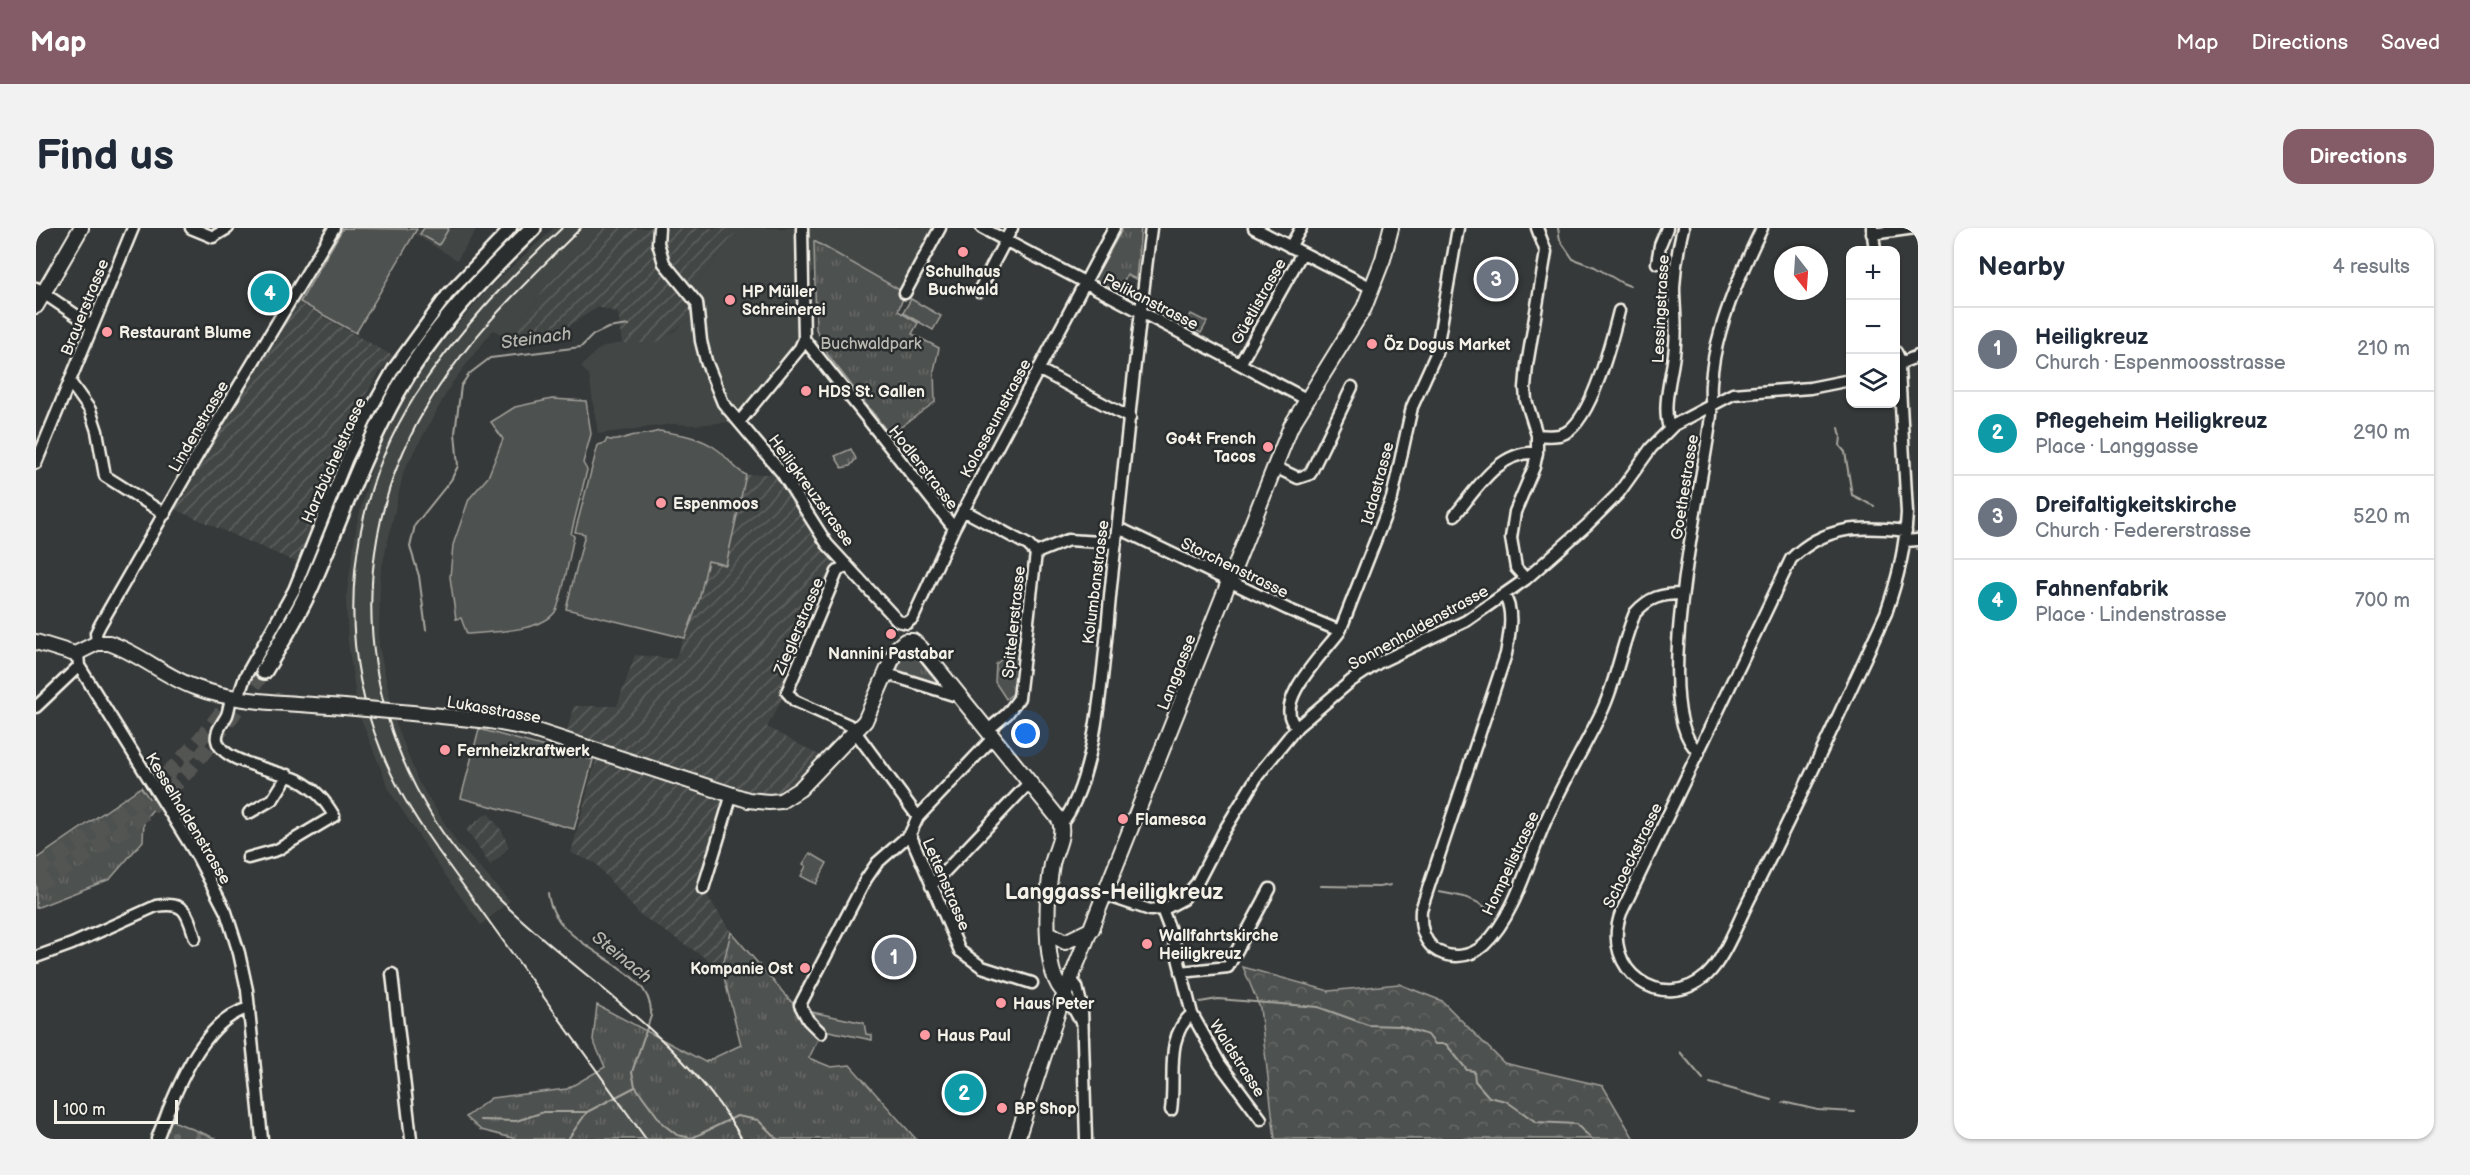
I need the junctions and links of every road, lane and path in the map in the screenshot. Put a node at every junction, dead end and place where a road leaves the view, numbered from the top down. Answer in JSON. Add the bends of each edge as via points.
{"nodes":[{"id":1,"x":81,"y":228,"type":"edge"},
{"id":2,"x":133,"y":228,"type":"edge"},
{"id":3,"x":191,"y":228,"type":"edge"},
{"id":4,"x":228,"y":228,"type":"edge"},
{"id":5,"x":334,"y":228,"type":"edge"},
{"id":6,"x":511,"y":228,"type":"edge"},
{"id":7,"x":533,"y":228,"type":"edge"},
{"id":8,"x":659,"y":228,"type":"edge"},
{"id":9,"x":802,"y":228,"type":"edge"},
{"id":10,"x":940,"y":228,"type":"edge"},
{"id":11,"x":982,"y":228,"type":"edge"},
{"id":12,"x":1012,"y":228,"type":"edge"},
{"id":13,"x":1114,"y":228,"type":"edge"},
{"id":14,"x":1151,"y":228,"type":"edge"},
{"id":15,"x":1254,"y":228,"type":"edge"},
{"id":16,"x":1301,"y":228,"type":"edge"},
{"id":17,"x":1391,"y":228,"type":"edge"},
{"id":18,"x":1458,"y":228,"type":"edge"},
{"id":19,"x":1537,"y":228,"type":"edge"},
{"id":20,"x":1667,"y":228,"type":"edge"},
{"id":21,"x":1683,"y":228,"type":"edge"},
{"id":22,"x":1762,"y":228,"type":"edge"},
{"id":23,"x":1915,"y":228,"type":"edge"},
{"id":24,"x":1872,"y":231,"type":"edge"},
{"id":25,"x":1006,"y":242,"type":"junction"},
{"id":26,"x":1874,"y":246,"type":"edge"},
{"id":27,"x":1290,"y":247,"type":"junction"},
{"id":28,"x":1302,"y":253,"type":"junction"},
{"id":29,"x":1657,"y":263,"type":"dead end"},
{"id":30,"x":1084,"y":283,"type":"junction"},
{"id":31,"x":1372,"y":288,"type":"junction"},
{"id":32,"x":40,"y":290,"type":"edge"},
{"id":33,"x":979,"y":291,"type":"dead end"},
{"id":34,"x":905,"y":293,"type":"dead end"},
{"id":35,"x":36,"y":306,"type":"edge"},
{"id":36,"x":1619,"y":310,"type":"dead end"},
{"id":37,"x":1141,"y":312,"type":"junction"},
{"id":38,"x":93,"y":326,"type":"junction"},
{"id":39,"x":804,"y":339,"type":"junction"},
{"id":40,"x":1918,"y":356,"type":"edge"},
{"id":41,"x":1900,"y":359,"type":"edge"},
{"id":42,"x":1240,"y":364,"type":"junction"},
{"id":43,"x":1038,"y":369,"type":"junction"},
{"id":44,"x":1846,"y":381,"type":"edge"},
{"id":45,"x":70,"y":382,"type":"junction"},
{"id":46,"x":1352,"y":387,"type":"dead end"},
{"id":47,"x":1900,"y":387,"type":"edge"},
{"id":48,"x":1306,"y":399,"type":"junction"},
{"id":49,"x":1711,"y":404,"type":"junction"},
{"id":50,"x":1130,"y":418,"type":"junction"},
{"id":51,"x":740,"y":421,"type":"junction"},
{"id":52,"x":1670,"y":428,"type":"junction"},
{"id":53,"x":1537,"y":435,"type":"junction"},
{"id":54,"x":1537,"y":453,"type":"junction"},
{"id":55,"x":36,"y":463,"type":"edge"},
{"id":56,"x":1275,"y":467,"type":"junction"},
{"id":57,"x":963,"y":510,"type":"junction"},
{"id":58,"x":165,"y":514,"type":"junction"},
{"id":59,"x":1455,"y":515,"type":"dead end"},
{"id":60,"x":954,"y":528,"type":"junction"},
{"id":61,"x":1118,"y":530,"type":"junction"},
{"id":62,"x":1906,"y":536,"type":"junction"},
{"id":63,"x":1918,"y":540,"type":"edge"},
{"id":64,"x":1116,"y":543,"type":"junction"},
{"id":65,"x":1036,"y":552,"type":"junction"},
{"id":66,"x":846,"y":564,"type":"junction"},
{"id":67,"x":1526,"y":579,"type":"junction"},
{"id":68,"x":1229,"y":581,"type":"junction"},
{"id":69,"x":1682,"y":594,"type":"junction"},
{"id":70,"x":1504,"y":596,"type":"junction"},
{"id":71,"x":907,"y":623,"type":"junction"},
{"id":72,"x":1340,"y":631,"type":"junction"},
{"id":73,"x":909,"y":640,"type":"junction"},
{"id":74,"x":36,"y":642,"type":"edge"},
{"id":75,"x":97,"y":643,"type":"junction"},
{"id":76,"x":79,"y":660,"type":"junction"},
{"id":77,"x":264,"y":671,"type":"tunnel mouth"},
{"id":78,"x":887,"y":674,"type":"junction"},
{"id":79,"x":234,"y":697,"type":"junction"},
{"id":80,"x":960,"y":697,"type":"junction"},
{"id":81,"x":795,"y":702,"type":"joint"},
{"id":82,"x":36,"y":707,"type":"edge"},
{"id":83,"x":1297,"y":727,"type":"junction"},
{"id":84,"x":855,"y":731,"type":"junction"},
{"id":85,"x":991,"y":734,"type":"junction"},
{"id":86,"x":1699,"y":752,"type":"junction"},
{"id":87,"x":288,"y":775,"type":"junction"},
{"id":88,"x":1029,"y":783,"type":"junction"},
{"id":89,"x":732,"y":794,"type":"junction"},
{"id":90,"x":249,"y":813,"type":"dead end"},
{"id":91,"x":918,"y":817,"type":"junction"},
{"id":92,"x":1061,"y":824,"type":"junction"},
{"id":93,"x":910,"y":834,"type":"junction"},
{"id":94,"x":248,"y":858,"type":"dead end"},
{"id":95,"x":931,"y":886,"type":"junction"},
{"id":96,"x":703,"y":889,"type":"dead end"},
{"id":97,"x":1270,"y":889,"type":"dead end"},
{"id":98,"x":1105,"y":895,"type":"junction"},
{"id":99,"x":1162,"y":909,"type":"junction"},
{"id":100,"x":1092,"y":929,"type":"junction"},
{"id":101,"x":195,"y":938,"type":"dead end"},
{"id":102,"x":1049,"y":939,"type":"junction"},
{"id":103,"x":36,"y":957,"type":"edge"},
{"id":104,"x":1181,"y":972,"type":"junction"},
{"id":105,"x":393,"y":974,"type":"dead end"},
{"id":106,"x":1071,"y":979,"type":"junction"},
{"id":107,"x":1032,"y":983,"type":"dead end"},
{"id":108,"x":1065,"y":993,"type":"junction"},
{"id":109,"x":249,"y":1008,"type":"junction"},
{"id":110,"x":1192,"y":1014,"type":"junction"},
{"id":111,"x":1081,"y":1023,"type":"junction"},
{"id":112,"x":821,"y":1033,"type":"dead end"},
{"id":113,"x":1172,"y":1110,"type":"dead end"},
{"id":114,"x":1261,"y":1119,"type":"dead end"},
{"id":115,"x":157,"y":1139,"type":"edge"},
{"id":116,"x":262,"y":1139,"type":"edge"},
{"id":117,"x":411,"y":1139,"type":"edge"},
{"id":118,"x":1017,"y":1139,"type":"edge"},
{"id":119,"x":1086,"y":1139,"type":"edge"}],
"edges":[{"from":1,"to":32,"type":"main road"},
{"from":2,"to":38,"type":"street","name":"Brauerstrasse"},
{"from":3,"to":4,"type":"street","via":[[213,237]]},
{"from":5,"to":58,"type":"street","name":"Lindenstrasse"},
{"from":6,"to":79,"type":"street","name":"Harzbüchelstrasse","via":[[447,295],[394,368],[347,458],[294,590]]},
{"from":7,"to":77,"type":"highway","via":[[446,320],[398,390],[376,431],[310,588]]},
{"from":8,"to":51,"type":"street","name":"Heiligkreuzstrasse","via":[[658,243],[664,263],[698,303],[701,341],[719,395]]},
{"from":9,"to":39,"type":"street"},
{"from":10,"to":34,"type":"street"},
{"from":11,"to":25,"type":"street","name":"Pelikanstrasse"},
{"from":12,"to":25,"type":"street"},
{"from":13,"to":30,"type":"street","name":"Kolosseumstrasse"},
{"from":14,"to":37,"type":"street","name":"Kolumbanstrasse"},
{"from":15,"to":27,"type":"street"},
{"from":16,"to":27,"type":"street"},
{"from":17,"to":31,"type":"main road","name":"Langgasse"},
{"from":18,"to":72,"type":"street","name":"Iddastrasse","via":[[1436,354],[1412,407],[1392,498]]},
{"from":19,"to":53,"type":"street","via":[[1546,252],[1527,365],[1526,399]]},
{"from":20,"to":29,"type":"street","name":"Lessingstrasse"},
{"from":21,"to":52,"type":"street","name":"Lessingstrasse","via":[[1674,289],[1676,331],[1667,419]]},
{"from":22,"to":49,"type":"street","name":"Goethestrasse","via":[[1738,278],[1721,329]]},
{"from":23,"to":24,"type":"street"},
{"from":24,"to":26,"type":"street"},
{"from":25,"to":30,"type":"street","name":"Pelikanstrasse"},
{"from":25,"to":33,"type":"street"},
{"from":27,"to":28,"type":"street"},
{"from":28,"to":31,"type":"street"},
{"from":28,"to":42,"type":"street","name":"Güetlistrasse"},
{"from":30,"to":37,"type":"street","name":"Pelikanstrasse"},
{"from":30,"to":43,"type":"street","name":"Kolosseumstrasse"},
{"from":31,"to":48,"type":"main road","name":"Langgasse","via":[[1358,319]]},
{"from":32,"to":35,"type":"main road"},
{"from":32,"to":38,"type":"street"},
{"from":36,"to":53,"type":"street","via":[[1605,361],[1578,422],[1560,435]]},
{"from":37,"to":42,"type":"street","name":"Pelikanstrasse"},
{"from":37,"to":50,"type":"street","name":"Kolumbanstrasse"},
{"from":38,"to":45,"type":"street","name":"Brauerstrasse"},
{"from":39,"to":51,"type":"street"},
{"from":39,"to":60,"type":"street","name":"Hodlerstrasse"},
{"from":40,"to":41,"type":"street"},
{"from":42,"to":48,"type":"street","name":"Pelikanstrasse"},
{"from":43,"to":50,"type":"street"},
{"from":43,"to":57,"type":"street","name":"Kolosseumstrasse"},
{"from":44,"to":49,"type":"street","name":"Sonnenhaldenstrasse","via":[[1733,394]]},
{"from":45,"to":55,"type":"street","name":"Brauerstrasse"},
{"from":45,"to":58,"type":"street","via":[[90,410],[105,476]]},
{"from":46,"to":56,"type":"street","via":[[1310,474],[1298,478]]},
{"from":47,"to":62,"type":"street"},
{"from":48,"to":56,"type":"main road","name":"Langgasse"},
{"from":49,"to":52,"type":"street","name":"Sonnenhaldenstrasse"},
{"from":49,"to":69,"type":"street","name":"Goethestrasse"},
{"from":50,"to":61,"type":"street","name":"Kolumbanstrasse"},
{"from":51,"to":66,"type":"street","name":"Heiligkreuzstrasse","via":[[782,472],[822,537]]},
{"from":52,"to":67,"type":"street","name":"Sonnenhaldenstrasse","via":[[1618,494]]},
{"from":53,"to":54,"type":"street"},
{"from":54,"to":59,"type":"street","via":[[1522,454],[1496,468]]},
{"from":54,"to":67,"type":"street","via":[[1515,512],[1512,538],[1516,568]]},
{"from":56,"to":68,"type":"main road","name":"Langgasse"},
{"from":57,"to":60,"type":"street","name":"Kolosseumstrasse"},
{"from":57,"to":65,"type":"street","name":"Spittelerstrasse"},
{"from":58,"to":75,"type":"street","name":"Lindenstrasse","via":[[96,633]]},
{"from":60,"to":71,"type":"street","name":"Kolosseumstrasse","via":[[913,618]]},
{"from":61,"to":64,"type":"street","name":"Kolumbanstrasse"},
{"from":61,"to":68,"type":"street","name":"Storchenstrasse"},
{"from":62,"to":63,"type":"street"},
{"from":62,"to":86,"type":"street","name":"Schoeckstrasse","via":[[1848,528],[1823,535],[1791,559]]},
{"from":62,"to":86,"type":"street","name":"Schoeckstrasse","via":[[1900,572],[1886,613],[1774,853],[1716,964],[1690,986],[1666,990],[1636,979],[1625,967],[1616,946],[1615,928]]},
{"from":64,"to":65,"type":"street","via":[[1068,540]]},
{"from":64,"to":92,"type":"street","name":"Kolumbanstrasse","via":[[1095,729],[1075,801]]},
{"from":65,"to":85,"type":"street","name":"Spittelerstrasse","via":[[1018,698]]},
{"from":66,"to":71,"type":"street","name":"Heiligkreuzstrasse","via":[[898,621]]},
{"from":66,"to":81,"type":"street","name":"Zieglerstrasse","via":[[837,572],[788,688],[788,695]]},
{"from":67,"to":70,"type":"street","name":"Sonnenhaldenstrasse"},
{"from":68,"to":72,"type":"street","name":"Storchenstrasse"},
{"from":68,"to":98,"type":"main road","name":"Langgasse"},
{"from":69,"to":70,"type":"street","name":"Hompelistrasse","via":[[1654,597],[1635,613],[1604,706],[1557,797],[1515,896],[1482,947],[1456,956],[1444,954],[1427,942],[1421,910],[1506,654],[1510,632]]},
{"from":69,"to":86,"type":"street","name":"Goethestrasse","via":[[1678,640],[1681,719],[1688,741]]},
{"from":70,"to":83,"type":"street","name":"Sonnenhaldenstrasse","via":[[1466,621],[1378,663]]},
{"from":71,"to":73,"type":"street"},
{"from":72,"to":83,"type":"street","name":"Iddastrasse","via":[[1297,687],[1290,716]]},
{"from":73,"to":78,"type":"main road","name":"Lukasstrasse","via":[[897,648]]},
{"from":73,"to":80,"type":"main road","via":[[918,645]]},
{"from":74,"to":76,"type":"main road"},
{"from":75,"to":76,"type":"main road"},
{"from":75,"to":79,"type":"main road","name":"Lukasstrasse","via":[[116,645],[182,682]]},
{"from":76,"to":82,"type":"street"},
{"from":76,"to":109,"type":"street","name":"Kesselhaldenstrasse","via":[[218,894],[239,953]]},
{"from":78,"to":80,"type":"street"},
{"from":78,"to":84,"type":"main road","name":"Lukasstrasse","via":[[871,711]]},
{"from":79,"to":87,"type":"street","name":"Harzbüchelstrasse","via":[[216,733],[221,750],[233,758]]},
{"from":79,"to":89,"type":"main road","name":"Lukasstrasse","bridge":true,"via":[[490,721],[526,728]]},
{"from":80,"to":85,"type":"main road"},
{"from":81,"to":84,"type":"street","name":"Lettenstrasse","via":[[847,723]]},
{"from":83,"to":99,"type":"street","name":"Sonnenhaldenstrasse","via":[[1258,775],[1192,890],[1178,903]]},
{"from":84,"to":89,"type":"main road","name":"Lukasstrasse","via":[[800,789],[781,801],[748,800]]},
{"from":84,"to":91,"type":"street","name":"Lettenstrasse"},
{"from":85,"to":88,"type":"main road"},
{"from":85,"to":91,"type":"street","name":"Spittelerstrasse"},
{"from":87,"to":90,"type":"street","via":[[273,799]]},
{"from":87,"to":94,"type":"street","via":[[320,795],[334,816],[277,850]]},
{"from":88,"to":92,"type":"main road"},
{"from":88,"to":95,"type":"street"},
{"from":89,"to":96,"type":"street"},
{"from":91,"to":93,"type":"street","name":"Lettenstrasse"},
{"from":92,"to":102,"type":"main road","name":"Kolumbanstrasse","via":[[1048,889]]},
{"from":93,"to":95,"type":"street","name":"Lettenstrasse"},
{"from":93,"to":112,"type":"street","via":[[877,863],[866,879],[800,1005]]},
{"from":95,"to":107,"type":"street","name":"Lettenstrasse","via":[[956,945],[965,956],[982,967]]},
{"from":97,"to":104,"type":"street","via":[[1228,967]]},
{"from":98,"to":99,"type":"street","via":[[1143,909]]},
{"from":98,"to":100,"type":"main road","name":"Langgasse"},
{"from":99,"to":104,"type":"street","name":"Waldstrasse"},
{"from":100,"to":102,"type":"main road","via":[[1065,942]]},
{"from":100,"to":106,"type":"main road","name":"Langgasse"},
{"from":101,"to":103,"type":"street","via":[[183,909],[163,904]]},
{"from":102,"to":106,"type":"main road","name":"Kolumbanstrasse","via":[[1062,970]]},
{"from":102,"to":108,"type":"main road","name":"Kolumbanstrasse","via":[[1055,979]]},
{"from":104,"to":110,"type":"street","name":"Waldstrasse"},
{"from":105,"to":117,"type":"street"},
{"from":106,"to":108,"type":"main road","name":"Langgasse"},
{"from":106,"to":111,"type":"street","via":[[1080,995]]},
{"from":108,"to":111,"type":"street"},
{"from":108,"to":118,"type":"main road","name":"Langgasse"},
{"from":109,"to":115,"type":"street","via":[[233,1013],[206,1040]]},
{"from":109,"to":116,"type":"street","name":"Kesselhaldenstrasse"},
{"from":110,"to":113,"type":"street","via":[[1180,1029],[1174,1046]]},
{"from":110,"to":114,"type":"street","name":"Waldstrasse","via":[[1220,1064]]},
{"from":111,"to":119,"type":"street"}]}
